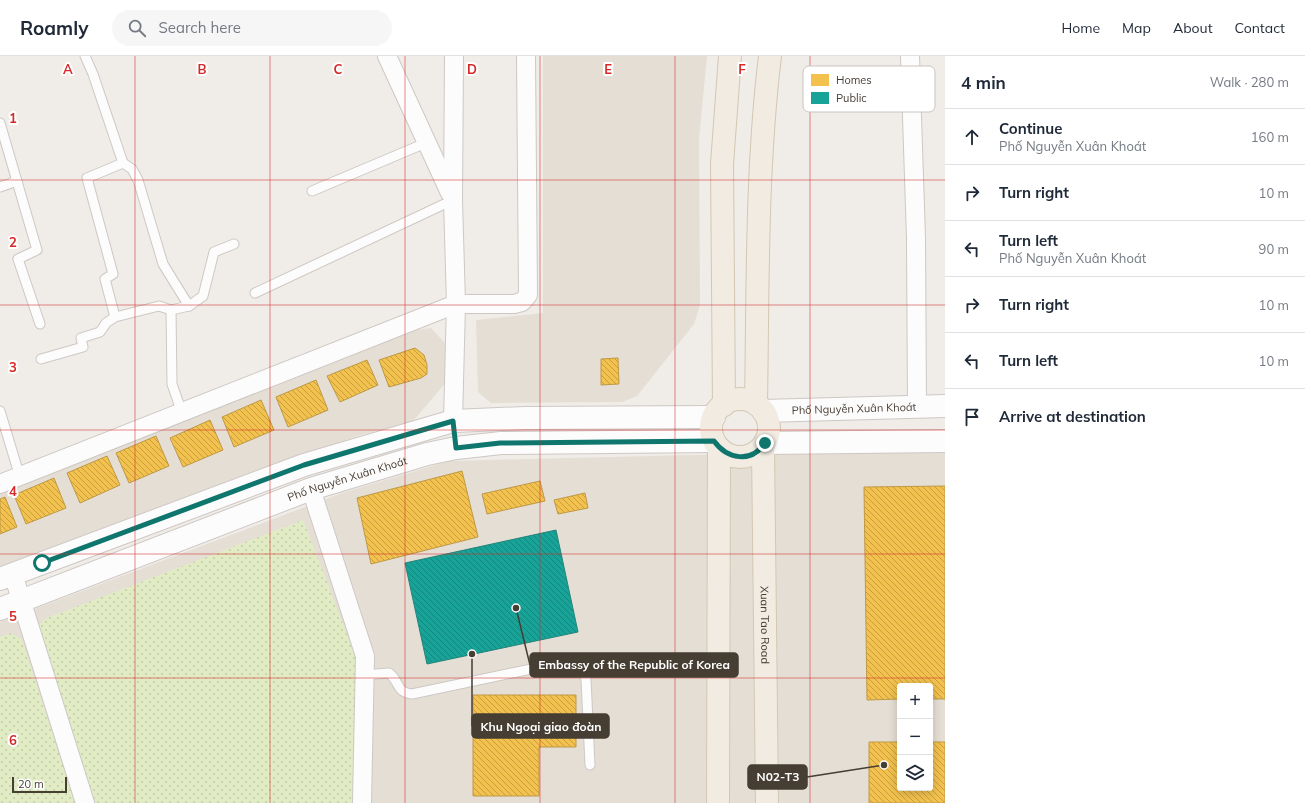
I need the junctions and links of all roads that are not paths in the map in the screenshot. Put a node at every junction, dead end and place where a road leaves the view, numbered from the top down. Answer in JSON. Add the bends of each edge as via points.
{"nodes":[{"id":1,"x":85,"y":56,"type":"edge"},
{"id":2,"x":387,"y":56,"type":"edge"},
{"id":3,"x":454,"y":56,"type":"edge"},
{"id":4,"x":526,"y":56,"type":"edge"},
{"id":5,"x":730,"y":56,"type":"edge"},
{"id":6,"x":770,"y":56,"type":"edge"},
{"id":7,"x":910,"y":56,"type":"edge"},
{"id":8,"x":910,"y":66,"type":"edge"},
{"id":9,"x":912,"y":112,"type":"edge"},
{"id":10,"x":0,"y":123,"type":"edge"},
{"id":11,"x":428,"y":142,"type":"junction"},
{"id":12,"x":123,"y":163,"type":"junction"},
{"id":13,"x":17,"y":181,"type":"junction"},
{"id":14,"x":0,"y":187,"type":"edge"},
{"id":15,"x":312,"y":191,"type":"dead end"},
{"id":16,"x":453,"y":200,"type":"junction"},
{"id":17,"x":234,"y":244,"type":"dead end"},
{"id":18,"x":255,"y":293,"type":"dead end"},
{"id":19,"x":456,"y":304,"type":"junction"},
{"id":20,"x":189,"y":306,"type":"junction"},
{"id":21,"x":171,"y":310,"type":"junction"},
{"id":22,"x":115,"y":317,"type":"junction"},
{"id":23,"x":40,"y":324,"type":"dead end"},
{"id":24,"x":41,"y":359,"type":"dead end"},
{"id":25,"x":917,"y":406,"type":"junction"},
{"id":26,"x":945,"y":406,"type":"edge"},
{"id":27,"x":760,"y":408,"type":"junction"},
{"id":28,"x":0,"y":411,"type":"edge"},
{"id":29,"x":719,"y":411,"type":"junction"},
{"id":30,"x":182,"y":413,"type":"junction"},
{"id":31,"x":453,"y":421,"type":"junction"},
{"id":32,"x":945,"y":441,"type":"edge"},
{"id":33,"x":717,"y":444,"type":"junction"},
{"id":34,"x":764,"y":445,"type":"junction"},
{"id":35,"x":456,"y":448,"type":"junction"},
{"id":36,"x":20,"y":477,"type":"junction"},
{"id":37,"x":0,"y":484,"type":"edge"},
{"id":38,"x":312,"y":490,"type":"junction"},
{"id":39,"x":6,"y":577,"type":"edge"},
{"id":40,"x":20,"y":600,"type":"junction"},
{"id":41,"x":0,"y":609,"type":"edge"},
{"id":42,"x":364,"y":675,"type":"junction"},
{"id":43,"x":590,"y":765,"type":"dead end"},
{"id":44,"x":85,"y":803,"type":"edge"},
{"id":45,"x":362,"y":803,"type":"edge"},
{"id":46,"x":718,"y":803,"type":"edge"},
{"id":47,"x":767,"y":803,"type":"edge"}],
"edges":[{"from":1,"to":12,"type":"lane"},
{"from":2,"to":11,"type":"street"},
{"from":3,"to":16,"type":"street"},
{"from":4,"to":19,"type":"street","via":[[528,295],[522,302],[514,304]]},
{"from":5,"to":29,"type":"main road","via":[[722,164]]},
{"from":6,"to":27,"type":"main road","via":[[762,161]]},
{"from":7,"to":8,"type":"street"},
{"from":9,"to":25,"type":"street"},
{"from":10,"to":13,"type":"lane"},
{"from":11,"to":15,"type":"lane"},
{"from":11,"to":16,"type":"street"},
{"from":12,"to":20,"type":"lane","via":[[132,169],[138,180],[163,264]]},
{"from":12,"to":22,"type":"lane","via":[[87,178],[113,274],[105,278]]},
{"from":13,"to":14,"type":"lane"},
{"from":13,"to":23,"type":"lane","via":[[37,250],[18,259]]},
{"from":16,"to":18,"type":"lane"},
{"from":16,"to":19,"type":"street"},
{"from":17,"to":20,"type":"lane","via":[[214,252],[203,296]]},
{"from":19,"to":30,"type":"street"},
{"from":19,"to":31,"type":"street"},
{"from":20,"to":21,"type":"lane"},
{"from":21,"to":22,"type":"lane","via":[[159,306]]},
{"from":21,"to":30,"type":"lane","via":[[172,384]]},
{"from":22,"to":24,"type":"lane","via":[[106,323],[100,332],[81,338],[83,347]]},
{"from":25,"to":26,"type":"street","name":"Phố Nguyễn Xuân Khoát"},
{"from":25,"to":27,"type":"street","name":"Phố Nguyễn Xuân Khoát"},
{"from":27,"to":29,"type":"main road","via":[[748,400],[739,400]]},
{"from":27,"to":34,"type":"main road","via":[[768,420],[769,429]]},
{"from":28,"to":36,"type":"lane"},
{"from":29,"to":31,"type":"street"},
{"from":29,"to":33,"type":"main road","via":[[712,432]]},
{"from":30,"to":36,"type":"street"},
{"from":31,"to":35,"type":"street"},
{"from":31,"to":39,"type":"street","via":[[304,465]]},
{"from":32,"to":34,"type":"street"},
{"from":33,"to":34,"type":"main road","via":[[727,454],[741,457],[755,453]]},
{"from":33,"to":35,"type":"street","name":"Phố Nguyễn Xuân Khoát","via":[[500,443]]},
{"from":33,"to":46,"type":"main road"},
{"from":34,"to":47,"type":"main road","name":"Xuan Tao Road"},
{"from":35,"to":38,"type":"street","name":"Phố Nguyễn Xuân Khoát","via":[[427,454]]},
{"from":36,"to":37,"type":"street"},
{"from":38,"to":40,"type":"street","name":"Phố Nguyễn Xuân Khoát"},
{"from":38,"to":42,"type":"street","via":[[365,656]]},
{"from":39,"to":40,"type":"street"},
{"from":40,"to":41,"type":"street","name":"Phố Nguyễn Xuân Khoát"},
{"from":40,"to":44,"type":"street"},
{"from":42,"to":43,"type":"lane","via":[[389,673],[398,687],[405,693],[412,694],[569,660],[579,662],[586,679]]},
{"from":42,"to":45,"type":"street"}]}
